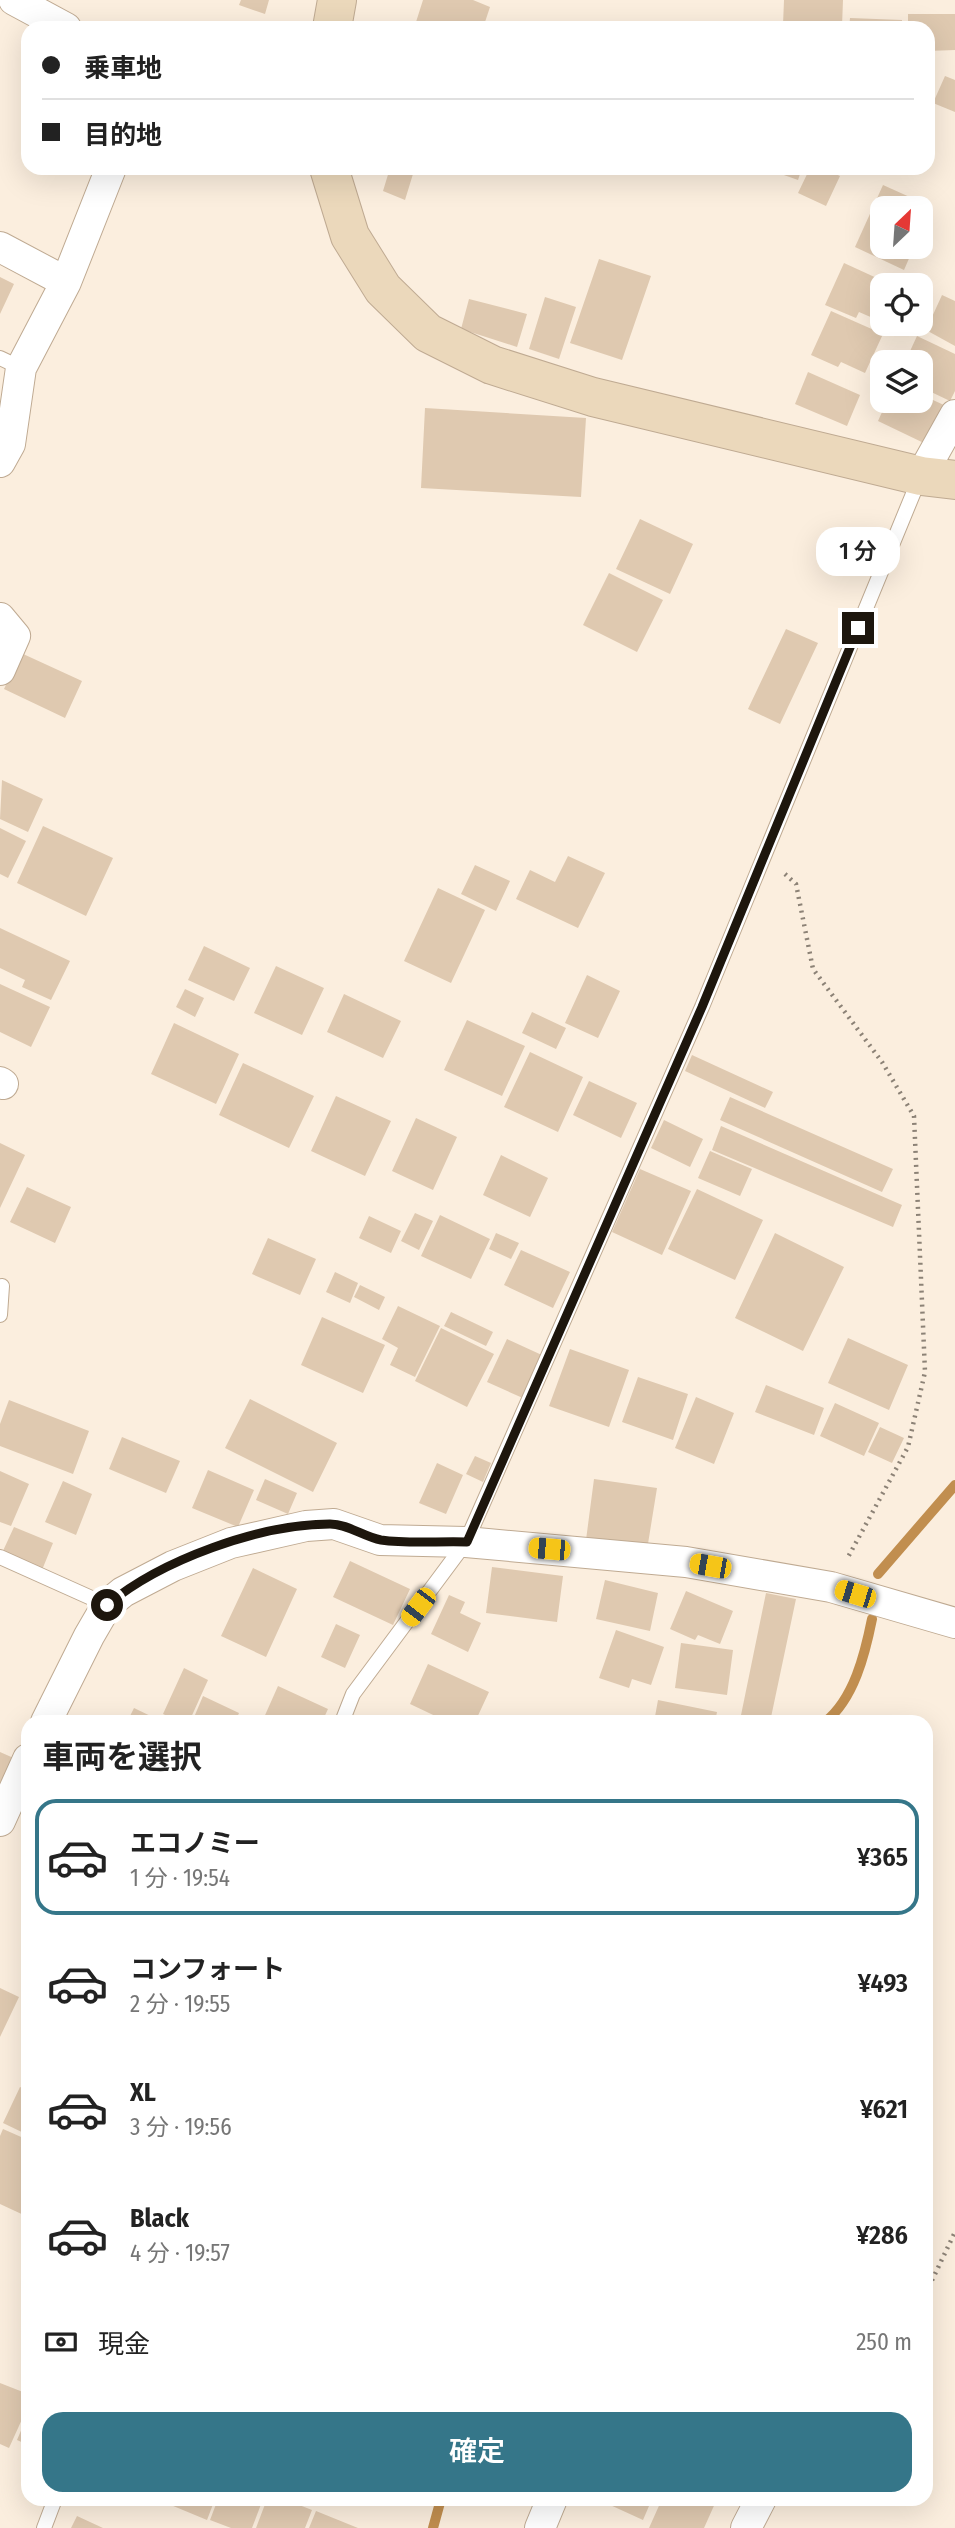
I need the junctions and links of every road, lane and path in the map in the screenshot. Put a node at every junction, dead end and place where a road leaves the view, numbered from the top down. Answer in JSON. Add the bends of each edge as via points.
{"nodes":[{"id":1,"x":14,"y":0,"type":"edge"},
{"id":2,"x":337,"y":0,"type":"edge"},
{"id":3,"x":53,"y":21,"type":"edge"},
{"id":4,"x":333,"y":21,"type":"edge"},
{"id":5,"x":108,"y":175,"type":"edge"},
{"id":6,"x":331,"y":175,"type":"edge"},
{"id":7,"x":0,"y":247,"type":"edge"},
{"id":8,"x":66,"y":282,"type":"junction"},
{"id":9,"x":10,"y":363,"type":"edge"},
{"id":10,"x":955,"y":415,"type":"edge"},
{"id":11,"x":0,"y":462,"type":"edge"},
{"id":12,"x":938,"y":478,"type":"edge"},
{"id":13,"x":0,"y":618,"type":"edge"},
{"id":14,"x":0,"y":670,"type":"edge"},
{"id":15,"x":764,"y":856,"type":"junction"},
{"id":16,"x":2,"y":1286,"type":"dead end"},
{"id":17,"x":0,"y":1315,"type":"edge"},
{"id":18,"x":467,"y":1542,"type":"junction"},
{"id":19,"x":0,"y":1557,"type":"edge"},
{"id":20,"x":831,"y":1587,"type":"junction"},
{"id":21,"x":107,"y":1605,"type":"junction"},
{"id":22,"x":955,"y":1623,"type":"edge"},
{"id":23,"x":50,"y":1715,"type":"edge"},
{"id":24,"x":344,"y":1715,"type":"edge"},
{"id":25,"x":21,"y":1774,"type":"edge"},
{"id":26,"x":0,"y":1821,"type":"edge"},
{"id":27,"x":955,"y":2232,"type":"edge"},
{"id":28,"x":933,"y":2278,"type":"edge"},
{"id":29,"x":52,"y":2506,"type":"edge"},
{"id":30,"x":549,"y":2506,"type":"edge"},
{"id":31,"x":757,"y":2506,"type":"edge"},
{"id":32,"x":44,"y":2528,"type":"edge"},
{"id":33,"x":540,"y":2528,"type":"edge"},
{"id":34,"x":746,"y":2528,"type":"edge"}],
"edges":[{"from":1,"to":3,"type":"street"},
{"from":2,"to":4,"type":"street"},
{"from":5,"to":8,"type":"street"},
{"from":6,"to":12,"type":"street","via":[[351,236],[383,289],[428,333],[492,366],[593,397]]},
{"from":7,"to":8,"type":"street"},
{"from":8,"to":9,"type":"street"},
{"from":9,"to":11,"type":"street","via":[[10,444]]},
{"from":10,"to":12,"type":"street"},
{"from":12,"to":15,"type":"lane"},
{"from":13,"to":14,"type":"street","via":[[15,636]]},
{"from":15,"to":18,"type":"lane"},
{"from":15,"to":20,"type":"path","via":[[796,884],[813,969],[882,1062],[914,1115],[925,1372],[908,1447]]},
{"from":16,"to":17,"type":"lane"},
{"from":18,"to":20,"type":"street","via":[[686,1562]]},
{"from":18,"to":21,"type":"street","via":[[380,1540],[334,1524],[271,1531],[173,1566]]},
{"from":18,"to":24,"type":"lane","via":[[352,1694]]},
{"from":19,"to":21,"type":"lane"},
{"from":20,"to":22,"type":"street"},
{"from":21,"to":23,"type":"street"},
{"from":25,"to":26,"type":"street"},
{"from":27,"to":28,"type":"path"},
{"from":29,"to":32,"type":"lane"},
{"from":30,"to":33,"type":"street"},
{"from":31,"to":34,"type":"street"}]}
